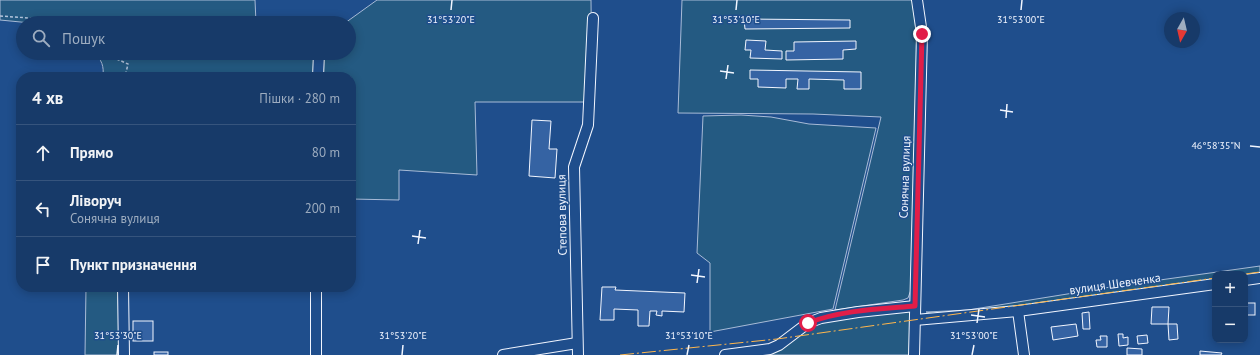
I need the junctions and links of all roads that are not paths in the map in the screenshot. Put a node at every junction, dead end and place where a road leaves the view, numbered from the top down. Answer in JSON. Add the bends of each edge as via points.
{"nodes":[{"id":1,"x":917,"y":0,"type":"edge"},
{"id":2,"x":593,"y":18,"type":"dead end"},
{"id":3,"x":319,"y":60,"type":"edge"},
{"id":4,"x":318,"y":72,"type":"edge"},
{"id":5,"x":1260,"y":278,"type":"edge"},
{"id":6,"x":1248,"y":280,"type":"edge"},
{"id":7,"x":1212,"y":284,"type":"edge"},
{"id":8,"x":123,"y":292,"type":"edge"},
{"id":9,"x":316,"y":292,"type":"edge"},
{"id":10,"x":915,"y":306,"type":"junction"},
{"id":11,"x":1018,"y":311,"type":"junction"},
{"id":12,"x":915,"y":320,"type":"junction"},
{"id":13,"x":577,"y":343,"type":"junction"},
{"id":14,"x":124,"y":355,"type":"edge"},
{"id":15,"x":316,"y":355,"type":"edge"},
{"id":16,"x":503,"y":355,"type":"edge"},
{"id":17,"x":578,"y":355,"type":"edge"},
{"id":18,"x":725,"y":355,"type":"edge"},
{"id":19,"x":914,"y":355,"type":"edge"},
{"id":20,"x":1024,"y":355,"type":"edge"}],
"edges":[{"from":1,"to":10,"type":"street","name":"Сонячна вулиця","via":[[922,34]]},
{"from":2,"to":13,"type":"street","name":"Степова вулиця","via":[[588,125],[574,167]]},
{"from":3,"to":4,"type":"street"},
{"from":5,"to":6,"type":"street"},
{"from":7,"to":11,"type":"street","name":"вулиця Шевченка"},
{"from":8,"to":14,"type":"street"},
{"from":9,"to":15,"type":"street"},
{"from":10,"to":12,"type":"street","name":"Сонячна вулиця"},
{"from":10,"to":18,"type":"street","via":[[821,318],[808,323],[770,349]]},
{"from":11,"to":12,"type":"street","name":"вулиця Шевченка"},
{"from":11,"to":20,"type":"street"},
{"from":12,"to":19,"type":"street","name":"Сонячна вулиця"},
{"from":13,"to":16,"type":"street"},
{"from":13,"to":17,"type":"street","name":"Степова вулиця"}]}
